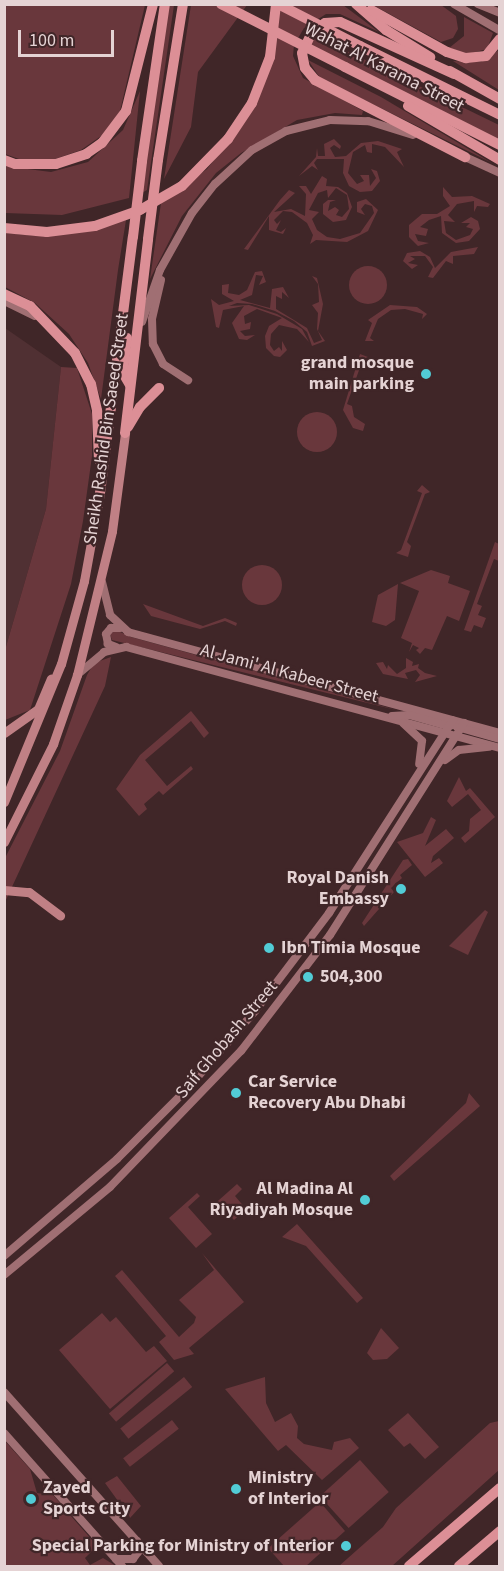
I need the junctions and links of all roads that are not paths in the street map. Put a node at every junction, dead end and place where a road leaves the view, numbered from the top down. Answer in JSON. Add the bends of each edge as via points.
{"nodes":[{"id":1,"x":153,"y":4,"type":"edge"},
{"id":2,"x":165,"y":4,"type":"edge"},
{"id":3,"x":183,"y":4,"type":"edge"},
{"id":4,"x":210,"y":4,"type":"edge"},
{"id":5,"x":221,"y":4,"type":"edge"},
{"id":6,"x":277,"y":4,"type":"edge"},
{"id":7,"x":356,"y":4,"type":"edge"},
{"id":8,"x":364,"y":4,"type":"edge"},
{"id":9,"x":454,"y":4,"type":"edge"},
{"id":10,"x":478,"y":4,"type":"edge"},
{"id":11,"x":500,"y":13,"type":"edge"},
{"id":12,"x":500,"y":26,"type":"edge"},
{"id":13,"x":499,"y":32,"type":"edge"},
{"id":14,"x":288,"y":39,"type":"junction"},
{"id":15,"x":500,"y":39,"type":"edge"},
{"id":16,"x":454,"y":74,"type":"junction"},
{"id":17,"x":370,"y":82,"type":"junction"},
{"id":18,"x":500,"y":99,"type":"edge"},
{"id":19,"x":500,"y":115,"type":"edge"},
{"id":20,"x":500,"y":145,"type":"edge"},
{"id":21,"x":465,"y":158,"type":"junction"},
{"id":22,"x":4,"y":160,"type":"edge"},
{"id":23,"x":500,"y":160,"type":"edge"},
{"id":24,"x":500,"y":173,"type":"edge"},
{"id":25,"x":4,"y":228,"type":"edge"},
{"id":26,"x":173,"y":245,"type":"junction"},
{"id":27,"x":128,"y":281,"type":"junction"},
{"id":28,"x":4,"y":294,"type":"edge"},
{"id":29,"x":4,"y":301,"type":"edge"},
{"id":30,"x":57,"y":330,"type":"junction"},
{"id":31,"x":135,"y":344,"type":"junction"},
{"id":32,"x":188,"y":380,"type":"dead end"},
{"id":33,"x":130,"y":385,"type":"junction"},
{"id":34,"x":159,"y":388,"type":"dead end"},
{"id":35,"x":125,"y":433,"type":"junction"},
{"id":36,"x":100,"y":493,"type":"junction"},
{"id":37,"x":102,"y":582,"type":"junction"},
{"id":38,"x":122,"y":628,"type":"junction"},
{"id":39,"x":69,"y":638,"type":"junction"},
{"id":40,"x":116,"y":647,"type":"junction"},
{"id":41,"x":77,"y":675,"type":"junction"},
{"id":42,"x":391,"y":717,"type":"junction"},
{"id":43,"x":449,"y":726,"type":"junction"},
{"id":44,"x":460,"y":728,"type":"junction"},
{"id":45,"x":4,"y":733,"type":"edge"},
{"id":46,"x":500,"y":733,"type":"edge"},
{"id":47,"x":500,"y":739,"type":"edge"},
{"id":48,"x":497,"y":748,"type":"edge"},
{"id":49,"x":436,"y":770,"type":"junction"},
{"id":50,"x":418,"y":772,"type":"junction"},
{"id":51,"x":4,"y":802,"type":"edge"},
{"id":52,"x":4,"y":842,"type":"edge"},
{"id":53,"x":4,"y":890,"type":"edge"},
{"id":54,"x":60,"y":915,"type":"dead end"},
{"id":55,"x":4,"y":1256,"type":"edge"},
{"id":56,"x":4,"y":1275,"type":"edge"},
{"id":57,"x":4,"y":1392,"type":"edge"},
{"id":58,"x":4,"y":1433,"type":"edge"},
{"id":59,"x":500,"y":1488,"type":"edge"},
{"id":60,"x":500,"y":1531,"type":"edge"},
{"id":61,"x":500,"y":1538,"type":"edge"},
{"id":62,"x":137,"y":1541,"type":"junction"},
{"id":63,"x":482,"y":1546,"type":"junction"},
{"id":64,"x":115,"y":1558,"type":"junction"},
{"id":65,"x":122,"y":1566,"type":"edge"},
{"id":66,"x":159,"y":1566,"type":"edge"},
{"id":67,"x":408,"y":1566,"type":"edge"},
{"id":68,"x":459,"y":1566,"type":"edge"}],
"edges":[{"from":1,"to":22,"type":"highway","via":[[126,111],[102,143],[86,154],[56,164],[15,164]]},
{"from":2,"to":27,"type":"highway","name":"Sheikh Rashid Bin Saeed Street","bridge":true},
{"from":3,"to":31,"type":"highway","name":"Sheikh Rashid Bin Saeed Street","bridge":true},
{"from":4,"to":14,"type":"highway","bridge":true},
{"from":5,"to":14,"type":"highway","name":"Wahat Al Karama Street","bridge":true},
{"from":6,"to":19,"type":"highway","name":"Wahat Al Karama Street","bridge":true},
{"from":6,"to":25,"type":"highway","via":[[270,57],[252,103],[228,140],[182,186],[140,210],[95,226],[47,232]]},
{"from":7,"to":16,"type":"highway","via":[[386,30]]},
{"from":8,"to":15,"type":"highway","via":[[393,24],[459,57],[486,56]]},
{"from":9,"to":13,"type":"street"},
{"from":10,"to":11,"type":"street"},
{"from":12,"to":13,"type":"street"},
{"from":14,"to":17,"type":"highway","name":"Wahat Al Karama Street","bridge":true},
{"from":16,"to":18,"type":"highway"},
{"from":16,"to":21,"type":"highway","via":[[340,22],[325,23],[312,32],[302,53],[305,68],[315,80]]},
{"from":17,"to":20,"type":"highway","name":"Wahat Al Karama Street"},
{"from":17,"to":23,"type":"highway"},
{"from":21,"to":24,"type":"street"},
{"from":21,"to":26,"type":"street","via":[[368,121],[330,120],[297,127],[263,143],[228,171],[201,200]]},
{"from":26,"to":31,"type":"street","via":[[151,292]]},
{"from":26,"to":32,"type":"street","via":[[155,300],[151,336],[160,360]]},
{"from":27,"to":33,"type":"highway","via":[[131,309],[123,373]]},
{"from":27,"to":36,"type":"highway","name":"Sheikh Rashid Bin Saeed Street"},
{"from":28,"to":30,"type":"highway","via":[[30,306]]},
{"from":29,"to":30,"type":"street"},
{"from":30,"to":36,"type":"highway","via":[[91,384],[97,411]]},
{"from":31,"to":33,"type":"highway","name":"Sheikh Rashid Bin Saeed Street"},
{"from":33,"to":35,"type":"highway","name":"Sheikh Rashid Bin Saeed Street"},
{"from":34,"to":35,"type":"highway","via":[[140,406]]},
{"from":35,"to":37,"type":"main road","name":"Sheikh Rashid Bin Saeed Street"},
{"from":36,"to":39,"type":"main road","name":"Sheikh Rashid Bin Saeed Street"},
{"from":37,"to":38,"type":"street","via":[[107,609]]},
{"from":37,"to":41,"type":"main road","name":"Sheikh Rashid Bin Saeed Street"},
{"from":38,"to":40,"type":"street","via":[[113,627],[106,634],[108,644]]},
{"from":38,"to":43,"type":"street","name":"Al Jami' Al Kabeer Street"},
{"from":39,"to":45,"type":"main road","via":[[38,709]]},
{"from":39,"to":51,"type":"main road","name":"Sheikh Rashid Bin Saeed Street","via":[[41,721]]},
{"from":40,"to":41,"type":"street","via":[[99,655]]},
{"from":40,"to":42,"type":"street","name":"Al Jami' Al Kabeer Street"},
{"from":41,"to":52,"type":"main road","name":"Sheikh Rashid Bin Saeed Street","via":[[53,744]]},
{"from":42,"to":43,"type":"street","name":"Al Jami' Al Kabeer Street"},
{"from":42,"to":50,"type":"street","via":[[414,730],[422,741]]},
{"from":43,"to":44,"type":"street"},
{"from":43,"to":44,"type":"street","name":"Al Jami' Al Kabeer Street"},
{"from":43,"to":50,"type":"street","name":"Saif Ghobash Street"},
{"from":44,"to":46,"type":"street","name":"Al Jami' Al Kabeer Street"},
{"from":44,"to":47,"type":"street"},
{"from":44,"to":48,"type":"street","name":"Al Jami' Al Kabeer Street"},
{"from":44,"to":49,"type":"street","name":"Saif Ghobash Street"},
{"from":48,"to":49,"type":"street","via":[[459,750]]},
{"from":49,"to":56,"type":"street","name":"Saif Ghobash Street","via":[[330,936],[242,1051],[110,1187]]},
{"from":50,"to":55,"type":"street","name":"Saif Ghobash Street","via":[[329,913],[236,1034],[117,1159]]},
{"from":53,"to":54,"type":"main road","via":[[29,892]]},
{"from":57,"to":62,"type":"street"},
{"from":58,"to":64,"type":"street"},
{"from":59,"to":67,"type":"highway"},
{"from":60,"to":63,"type":"highway"},
{"from":61,"to":63,"type":"highway"},
{"from":62,"to":64,"type":"street","via":[[138,1552],[133,1559],[126,1562]]},
{"from":62,"to":66,"type":"street"},
{"from":63,"to":68,"type":"highway"},
{"from":64,"to":65,"type":"street"}]}
